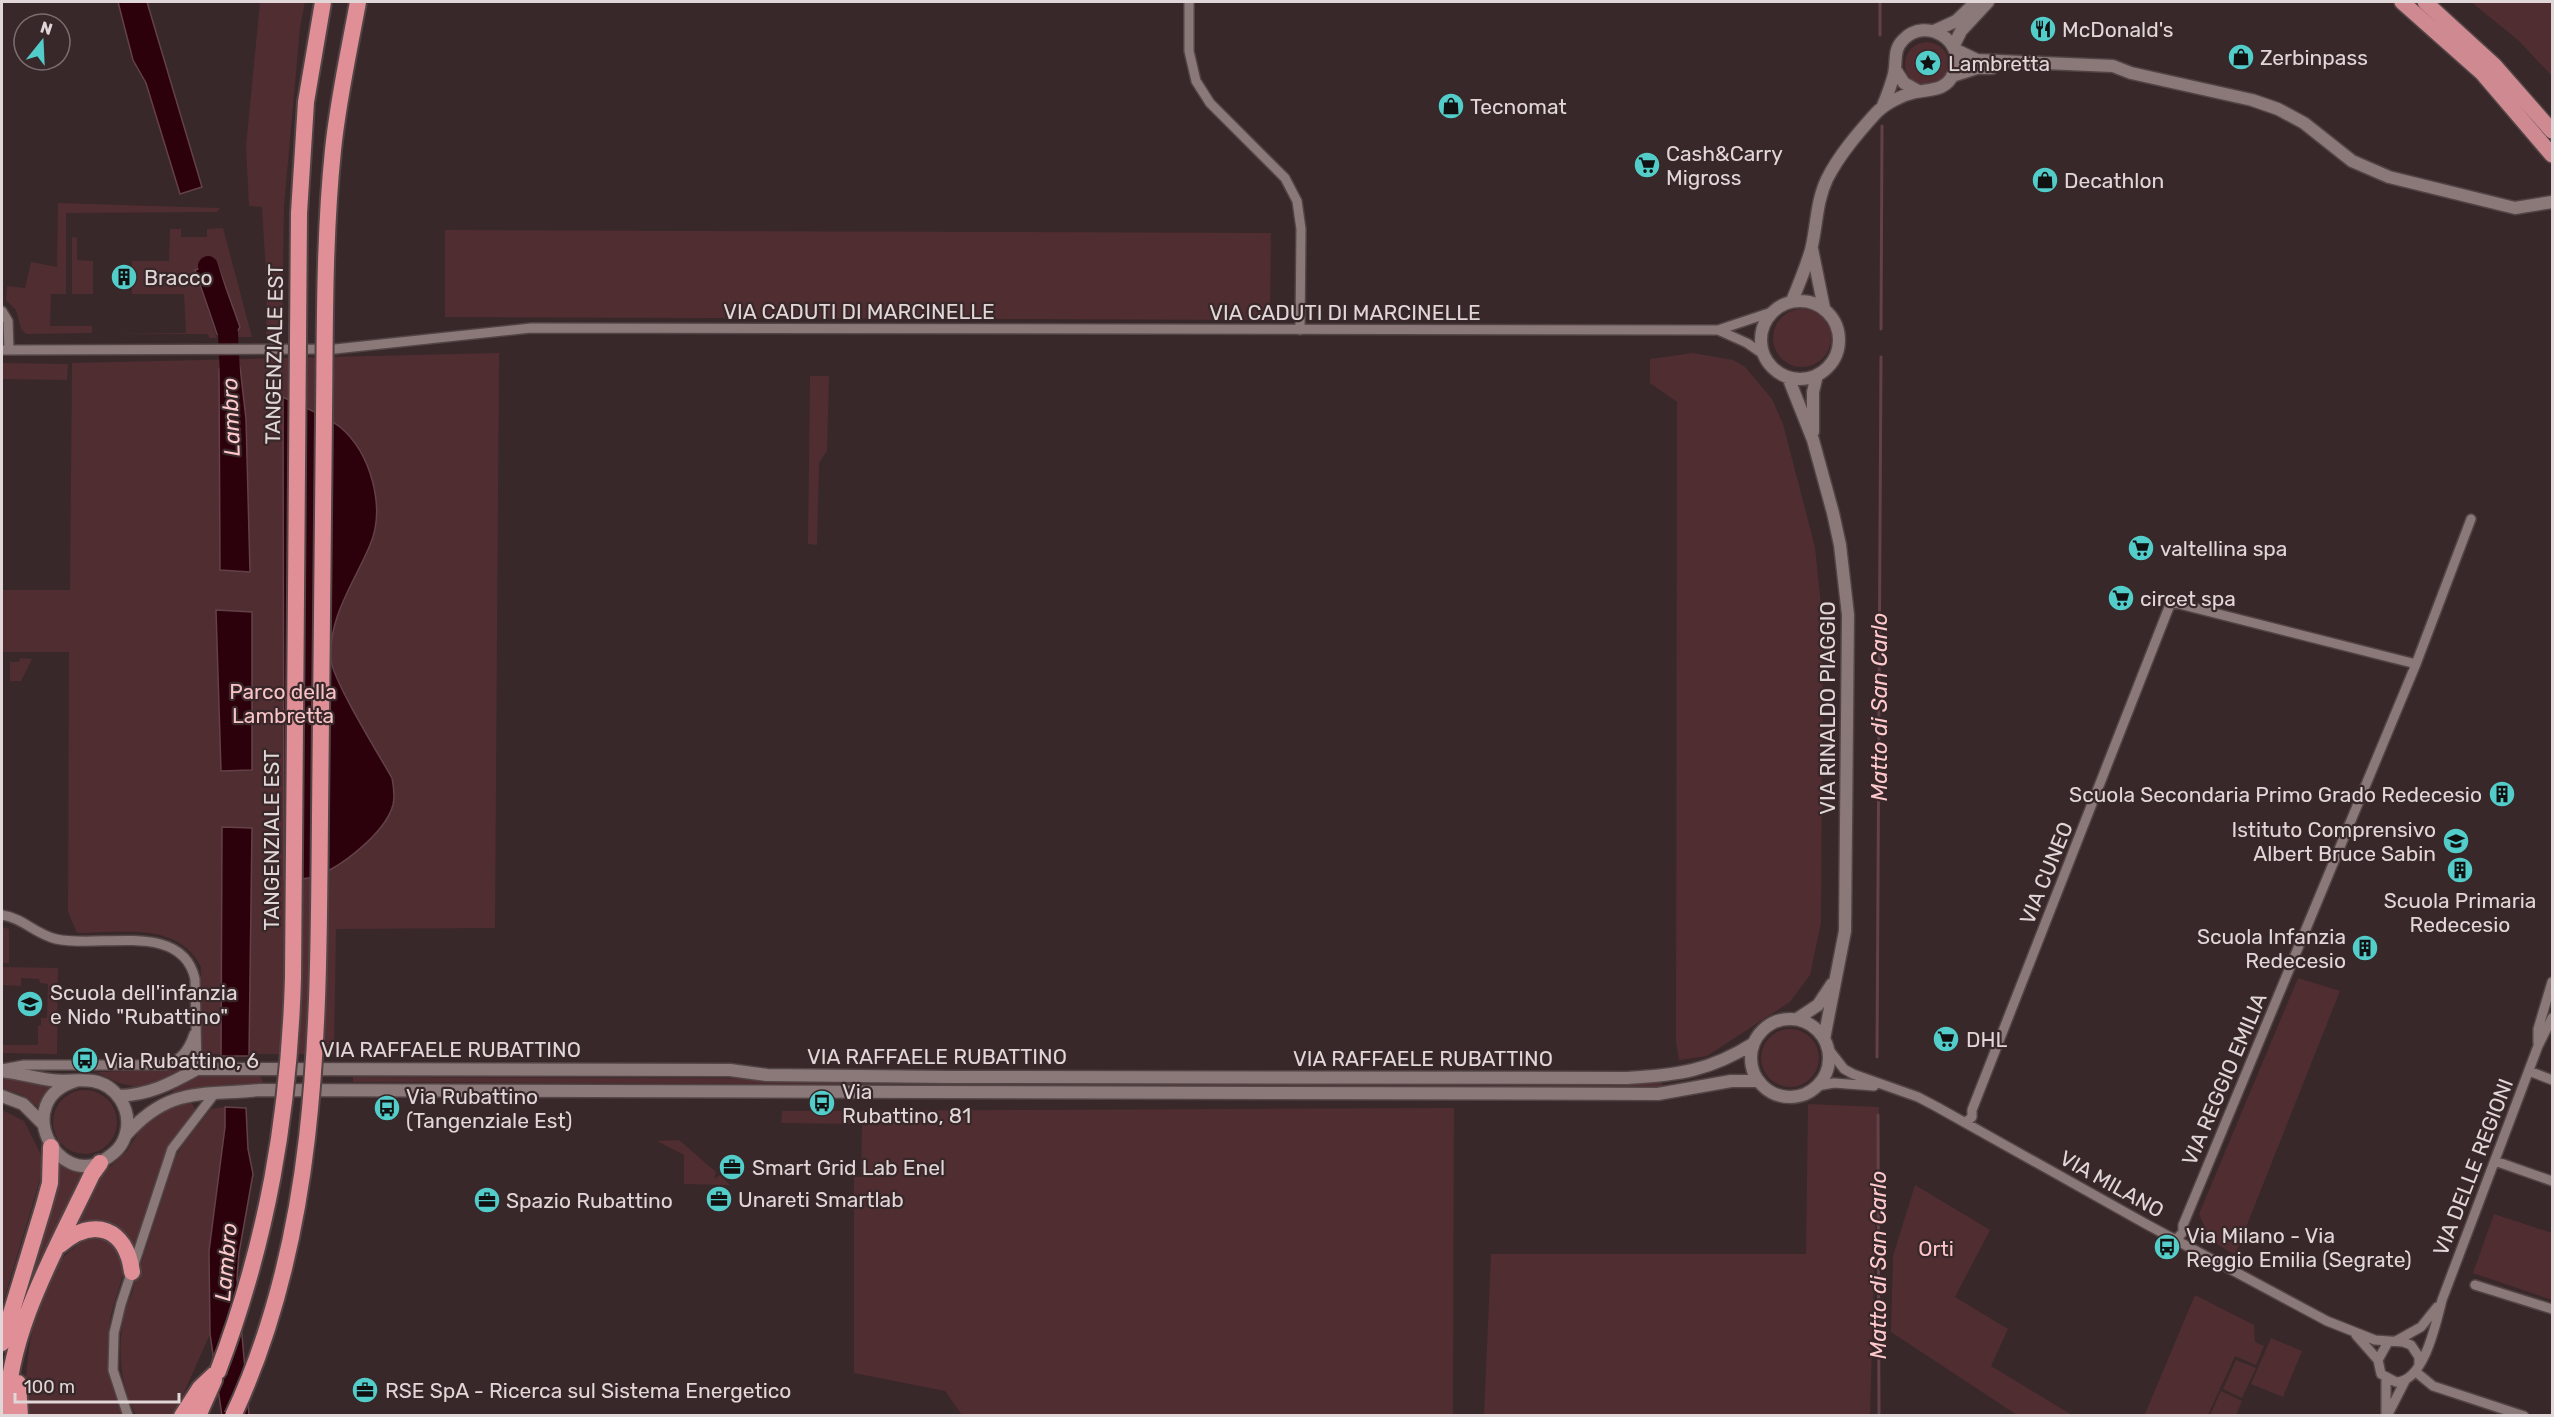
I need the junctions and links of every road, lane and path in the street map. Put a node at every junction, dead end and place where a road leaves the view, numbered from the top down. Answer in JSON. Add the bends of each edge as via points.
{"nodes":[{"id":1,"x":323,"y":2,"type":"edge"},
{"id":2,"x":358,"y":2,"type":"edge"},
{"id":3,"x":1189,"y":2,"type":"edge"},
{"id":4,"x":1977,"y":2,"type":"edge"},
{"id":5,"x":1988,"y":2,"type":"edge"},
{"id":6,"x":2402,"y":2,"type":"edge"},
{"id":7,"x":2424,"y":2,"type":"edge"},
{"id":8,"x":1934,"y":31,"type":"junction"},
{"id":9,"x":1954,"y":48,"type":"junction"},
{"id":10,"x":1895,"y":69,"type":"junction"},
{"id":11,"x":2131,"y":73,"type":"junction"},
{"id":12,"x":1952,"y":76,"type":"junction"},
{"id":13,"x":1918,"y":92,"type":"junction"},
{"id":14,"x":1882,"y":108,"type":"junction"},
{"id":15,"x":2553,"y":131,"type":"edge"},
{"id":16,"x":2553,"y":155,"type":"edge"},
{"id":17,"x":2552,"y":202,"type":"edge"},
{"id":18,"x":1812,"y":248,"type":"junction"},
{"id":19,"x":1792,"y":301,"type":"junction"},
{"id":20,"x":1824,"y":308,"type":"junction"},
{"id":21,"x":2,"y":311,"type":"edge"},
{"id":22,"x":1772,"y":312,"type":"junction"},
{"id":23,"x":1300,"y":330,"type":"junction"},
{"id":24,"x":1718,"y":330,"type":"junction"},
{"id":25,"x":5,"y":350,"type":"edge"},
{"id":26,"x":1763,"y":354,"type":"junction"},
{"id":27,"x":1817,"y":375,"type":"junction"},
{"id":28,"x":1788,"y":377,"type":"junction"},
{"id":29,"x":1813,"y":440,"type":"junction"},
{"id":30,"x":2471,"y":519,"type":"dead end"},
{"id":31,"x":2416,"y":664,"type":"junction"},
{"id":32,"x":2,"y":915,"type":"edge"},
{"id":33,"x":1836,"y":978,"type":"junction"},
{"id":34,"x":2553,"y":982,"type":"edge"},
{"id":35,"x":2553,"y":1017,"type":"edge"},
{"id":36,"x":1797,"y":1019,"type":"junction"},
{"id":37,"x":195,"y":1029,"type":"junction"},
{"id":38,"x":1754,"y":1043,"type":"junction"},
{"id":39,"x":1827,"y":1045,"type":"junction"},
{"id":40,"x":2538,"y":1046,"type":"junction"},
{"id":41,"x":197,"y":1069,"type":"junction"},
{"id":42,"x":2,"y":1070,"type":"edge"},
{"id":43,"x":2529,"y":1071,"type":"junction"},
{"id":44,"x":2553,"y":1080,"type":"edge"},
{"id":45,"x":76,"y":1081,"type":"junction"},
{"id":46,"x":1759,"y":1081,"type":"junction"},
{"id":47,"x":1817,"y":1086,"type":"junction"},
{"id":48,"x":1882,"y":1086,"type":"junction"},
{"id":49,"x":215,"y":1093,"type":"junction"},
{"id":50,"x":2,"y":1096,"type":"edge"},
{"id":51,"x":118,"y":1096,"type":"junction"},
{"id":52,"x":1966,"y":1122,"type":"junction"},
{"id":53,"x":43,"y":1124,"type":"junction"},
{"id":54,"x":125,"y":1136,"type":"junction"},
{"id":55,"x":51,"y":1147,"type":"junction"},
{"id":56,"x":2495,"y":1161,"type":"junction"},
{"id":57,"x":100,"y":1163,"type":"junction"},
{"id":58,"x":2553,"y":1181,"type":"edge"},
{"id":59,"x":2176,"y":1240,"type":"junction"},
{"id":60,"x":57,"y":1247,"type":"junction"},
{"id":61,"x":132,"y":1272,"type":"junction"},
{"id":62,"x":2475,"y":1285,"type":"dead end"},
{"id":63,"x":2442,"y":1300,"type":"junction"},
{"id":64,"x":2553,"y":1309,"type":"edge"},
{"id":65,"x":29,"y":1315,"type":"junction"},
{"id":66,"x":2354,"y":1333,"type":"junction"},
{"id":67,"x":2392,"y":1342,"type":"junction"},
{"id":68,"x":2,"y":1343,"type":"edge"},
{"id":69,"x":2378,"y":1360,"type":"junction"},
{"id":70,"x":2418,"y":1368,"type":"junction"},
{"id":71,"x":218,"y":1371,"type":"junction"},
{"id":72,"x":2386,"y":1378,"type":"junction"},
{"id":73,"x":2405,"y":1381,"type":"junction"},
{"id":74,"x":8,"y":1416,"type":"edge"},
{"id":75,"x":20,"y":1416,"type":"edge"},
{"id":76,"x":128,"y":1416,"type":"edge"},
{"id":77,"x":183,"y":1416,"type":"edge"},
{"id":78,"x":198,"y":1416,"type":"edge"},
{"id":79,"x":233,"y":1416,"type":"edge"},
{"id":80,"x":2386,"y":1416,"type":"edge"},
{"id":81,"x":2524,"y":1416,"type":"edge"}],
"edges":[{"from":1,"to":71,"type":"highway","name":"TANGENZIALE EST","bridge":true,"via":[[306,102],[299,213],[290,1070],[252,1273]]},
{"from":2,"to":79,"type":"highway","bridge":true,"via":[[341,86],[327,226],[318,981],[310,1125],[283,1270],[266,1329]]},
{"from":3,"to":23,"type":"street","via":[[1189,51],[1196,81],[1210,103],[1286,178],[1297,201],[1301,229]]},
{"from":4,"to":8,"type":"street","via":[[1956,21]]},
{"from":5,"to":9,"type":"street","via":[[1961,31]]},
{"from":6,"to":16,"type":"highway","via":[[2482,73]]},
{"from":7,"to":15,"type":"highway","via":[[2494,65]]},
{"from":8,"to":9,"type":"street","via":[[1946,37]]},
{"from":8,"to":10,"type":"street","via":[[1919,30],[1906,37],[1897,48]]},
{"from":9,"to":11,"type":"street","via":[[1977,60],[2113,66]]},
{"from":9,"to":12,"type":"street","via":[[1957,63]]},
{"from":10,"to":13,"type":"street","via":[[1904,83]]},
{"from":10,"to":14,"type":"street"},
{"from":11,"to":12,"type":"street","via":[[1977,68]]},
{"from":11,"to":17,"type":"street","via":[[2270,106],[2299,120],[2352,161],[2389,177],[2515,208]]},
{"from":12,"to":13,"type":"street","via":[[1937,90]]},
{"from":13,"to":14,"type":"street"},
{"from":14,"to":18,"type":"street","via":[[1846,149],[1827,180],[1815,214]]},
{"from":18,"to":19,"type":"street"},
{"from":18,"to":20,"type":"street"},
{"from":19,"to":20,"type":"street","via":[[1811,302]]},
{"from":19,"to":22,"type":"street"},
{"from":20,"to":27,"type":"street","via":[[1836,324],[1839,345],[1831,364]]},
{"from":21,"to":25,"type":"street","via":[[8,321]]},
{"from":22,"to":24,"type":"street","name":"VIA CADUTI DI MARCINELLE"},
{"from":22,"to":26,"type":"street","via":[[1761,334]]},
{"from":23,"to":24,"type":"street","name":"VIA CADUTI DI MARCINELLE"},
{"from":23,"to":25,"type":"street","name":"VIA CADUTI DI MARCINELLE","via":[[531,328],[335,349]]},
{"from":24,"to":26,"type":"street","name":"VIA CADUTI DI MARCINELLE"},
{"from":26,"to":28,"type":"street","name":"VIA RINALDO PIAGGIO","via":[[1773,368]]},
{"from":27,"to":28,"type":"street","via":[[1803,379]]},
{"from":27,"to":29,"type":"street","name":"VIA RINALDO PIAGGIO","via":[[1812,405]]},
{"from":28,"to":29,"type":"street","name":"VIA RINALDO PIAGGIO"},
{"from":29,"to":33,"type":"street","name":"VIA RINALDO PIAGGIO","via":[[1840,545],[1848,615],[1847,895],[1844,948]]},
{"from":30,"to":31,"type":"street","name":"VIA REGGIO EMILIA"},
{"from":31,"to":52,"type":"street","name":"VIA CUNEO","via":[[2171,602],[1972,1117]]},
{"from":31,"to":59,"type":"street","name":"VIA REGGIO EMILIA"},
{"from":32,"to":37,"type":"street","via":[[22,920],[43,935],[59,940],[157,943],[179,951],[194,973]]},
{"from":33,"to":36,"type":"street","name":"VIA RINALDO PIAGGIO","via":[[1818,1005]]},
{"from":33,"to":39,"type":"street","name":"VIA RINALDO PIAGGIO"},
{"from":34,"to":40,"type":"street","name":"VIA DELLE REGIONI","via":[[2538,1029]]},
{"from":35,"to":40,"type":"street","name":"VIA DELLE REGIONI"},
{"from":36,"to":38,"type":"street","name":"VIA RAFFAELE RUBATTINO","via":[[1772,1023]]},
{"from":36,"to":39,"type":"street","via":[[1814,1027]]},
{"from":37,"to":41,"type":"street"},
{"from":37,"to":42,"type":"street","via":[[184,1053],[167,1065],[24,1065]]},
{"from":38,"to":41,"type":"street","name":"VIA RAFFAELE RUBATTINO","via":[[1705,1069],[1627,1077],[949,1077],[766,1075],[730,1070]]},
{"from":38,"to":46,"type":"street","via":[[1752,1063]]},
{"from":39,"to":47,"type":"street","via":[[1825,1076]]},
{"from":39,"to":48,"type":"street","name":"VIA MILANO","via":[[1844,1069]]},
{"from":40,"to":43,"type":"street","name":"VIA DELLE REGIONI"},
{"from":41,"to":51,"type":"street","name":"VIA RAFFAELE RUBATTINO","via":[[144,1095]]},
{"from":42,"to":45,"type":"street"},
{"from":43,"to":44,"type":"street"},
{"from":43,"to":56,"type":"street","name":"VIA DELLE REGIONI"},
{"from":45,"to":51,"type":"street","via":[[102,1083]]},
{"from":45,"to":53,"type":"street","via":[[53,1095],[45,1108]]},
{"from":46,"to":47,"type":"street","via":[[1783,1096],[1809,1093]]},
{"from":46,"to":49,"type":"street","name":"VIA RAFFAELE RUBATTINO","via":[[1731,1081],[1658,1094],[332,1089]]},
{"from":47,"to":48,"type":"street","name":"VIA MILANO"},
{"from":48,"to":52,"type":"street","name":"VIA MILANO","via":[[1918,1097]]},
{"from":49,"to":54,"type":"street","name":"VIA RAFFAELE RUBATTINO","via":[[167,1101],[147,1113]]},
{"from":49,"to":61,"type":"street","via":[[172,1149]]},
{"from":50,"to":53,"type":"street","via":[[23,1104]]},
{"from":51,"to":54,"type":"street","via":[[127,1115]]},
{"from":52,"to":59,"type":"street","name":"VIA MILANO"},
{"from":53,"to":55,"type":"street"},
{"from":54,"to":57,"type":"street","name":"VIA RAFFAELE RUBATTINO","via":[[116,1151]]},
{"from":55,"to":57,"type":"street","via":[[73,1163]]},
{"from":55,"to":68,"type":"highway","via":[[50,1183]]},
{"from":56,"to":58,"type":"street"},
{"from":56,"to":63,"type":"street","name":"VIA DELLE REGIONI"},
{"from":57,"to":60,"type":"highway"},
{"from":59,"to":66,"type":"street","name":"VIA MILANO"},
{"from":60,"to":61,"type":"highway","via":[[81,1231],[106,1231],[125,1245]]},
{"from":60,"to":65,"type":"highway"},
{"from":61,"to":76,"type":"street","via":[[121,1304],[112,1353],[117,1388]]},
{"from":62,"to":64,"type":"street"},
{"from":63,"to":67,"type":"street","via":[[2421,1327]]},
{"from":63,"to":70,"type":"street","via":[[2434,1333]]},
{"from":65,"to":74,"type":"highway","via":[[12,1361]]},
{"from":65,"to":75,"type":"highway","via":[[18,1385]]},
{"from":66,"to":67,"type":"street"},
{"from":66,"to":69,"type":"street"},
{"from":67,"to":69,"type":"street"},
{"from":67,"to":70,"type":"street","via":[[2411,1345],[2419,1356]]},
{"from":69,"to":72,"type":"street"},
{"from":70,"to":73,"type":"street"},
{"from":70,"to":81,"type":"street","via":[[2433,1386]]},
{"from":71,"to":77,"type":"highway","via":[[200,1388]]},
{"from":71,"to":78,"type":"highway","name":"TANGENZIALE EST"},
{"from":72,"to":73,"type":"street"},
{"from":72,"to":80,"type":"street"},
{"from":73,"to":80,"type":"street"}]}
